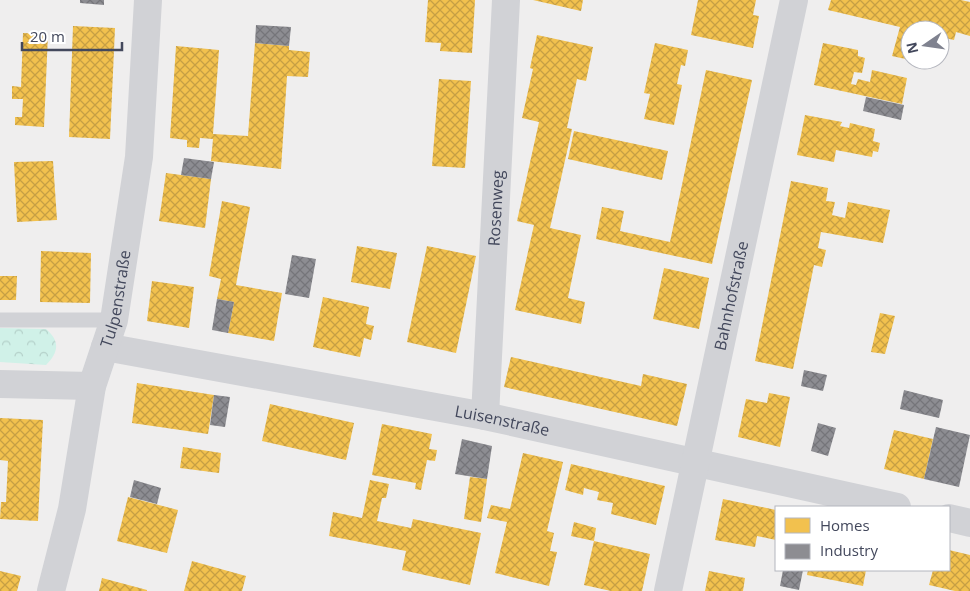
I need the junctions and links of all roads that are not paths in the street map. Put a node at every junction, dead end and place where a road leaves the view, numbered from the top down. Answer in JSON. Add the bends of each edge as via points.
{"nodes":[{"id":1,"x":148,"y":0,"type":"edge"},
{"id":2,"x":506,"y":0,"type":"edge"},
{"id":3,"x":794,"y":0,"type":"edge"},
{"id":4,"x":0,"y":320,"type":"edge"},
{"id":5,"x":114,"y":320,"type":"junction"},
{"id":6,"x":105,"y":347,"type":"junction"},
{"id":7,"x":0,"y":384,"type":"edge"},
{"id":8,"x":92,"y":386,"type":"junction"},
{"id":9,"x":484,"y":416,"type":"junction"},
{"id":10,"x":695,"y":464,"type":"junction"},
{"id":11,"x":892,"y":506,"type":"edge"},
{"id":12,"x":950,"y":518,"type":"edge"},
{"id":13,"x":970,"y":523,"type":"edge"},
{"id":14,"x":51,"y":591,"type":"edge"},
{"id":15,"x":668,"y":591,"type":"edge"}],
"edges":[{"from":1,"to":5,"type":"street","name":"Tulpenstraße","via":[[139,157]]},
{"from":2,"to":9,"type":"street","name":"Rosenweg"},
{"from":3,"to":10,"type":"street","name":"Bahnhofstraße"},
{"from":4,"to":5,"type":"lane"},
{"from":5,"to":6,"type":"street","name":"Tulpenstraße"},
{"from":6,"to":8,"type":"street","name":"Tulpenstraße"},
{"from":6,"to":9,"type":"street","name":"Luisenstraße"},
{"from":7,"to":8,"type":"street"},
{"from":8,"to":14,"type":"street","name":"Tulpenstraße","via":[[72,509]]},
{"from":9,"to":10,"type":"street","name":"Luisenstraße"},
{"from":10,"to":11,"type":"street","name":"Luisenstraße"},
{"from":10,"to":15,"type":"street","name":"Bahnhofstraße"},
{"from":12,"to":13,"type":"street"}]}
